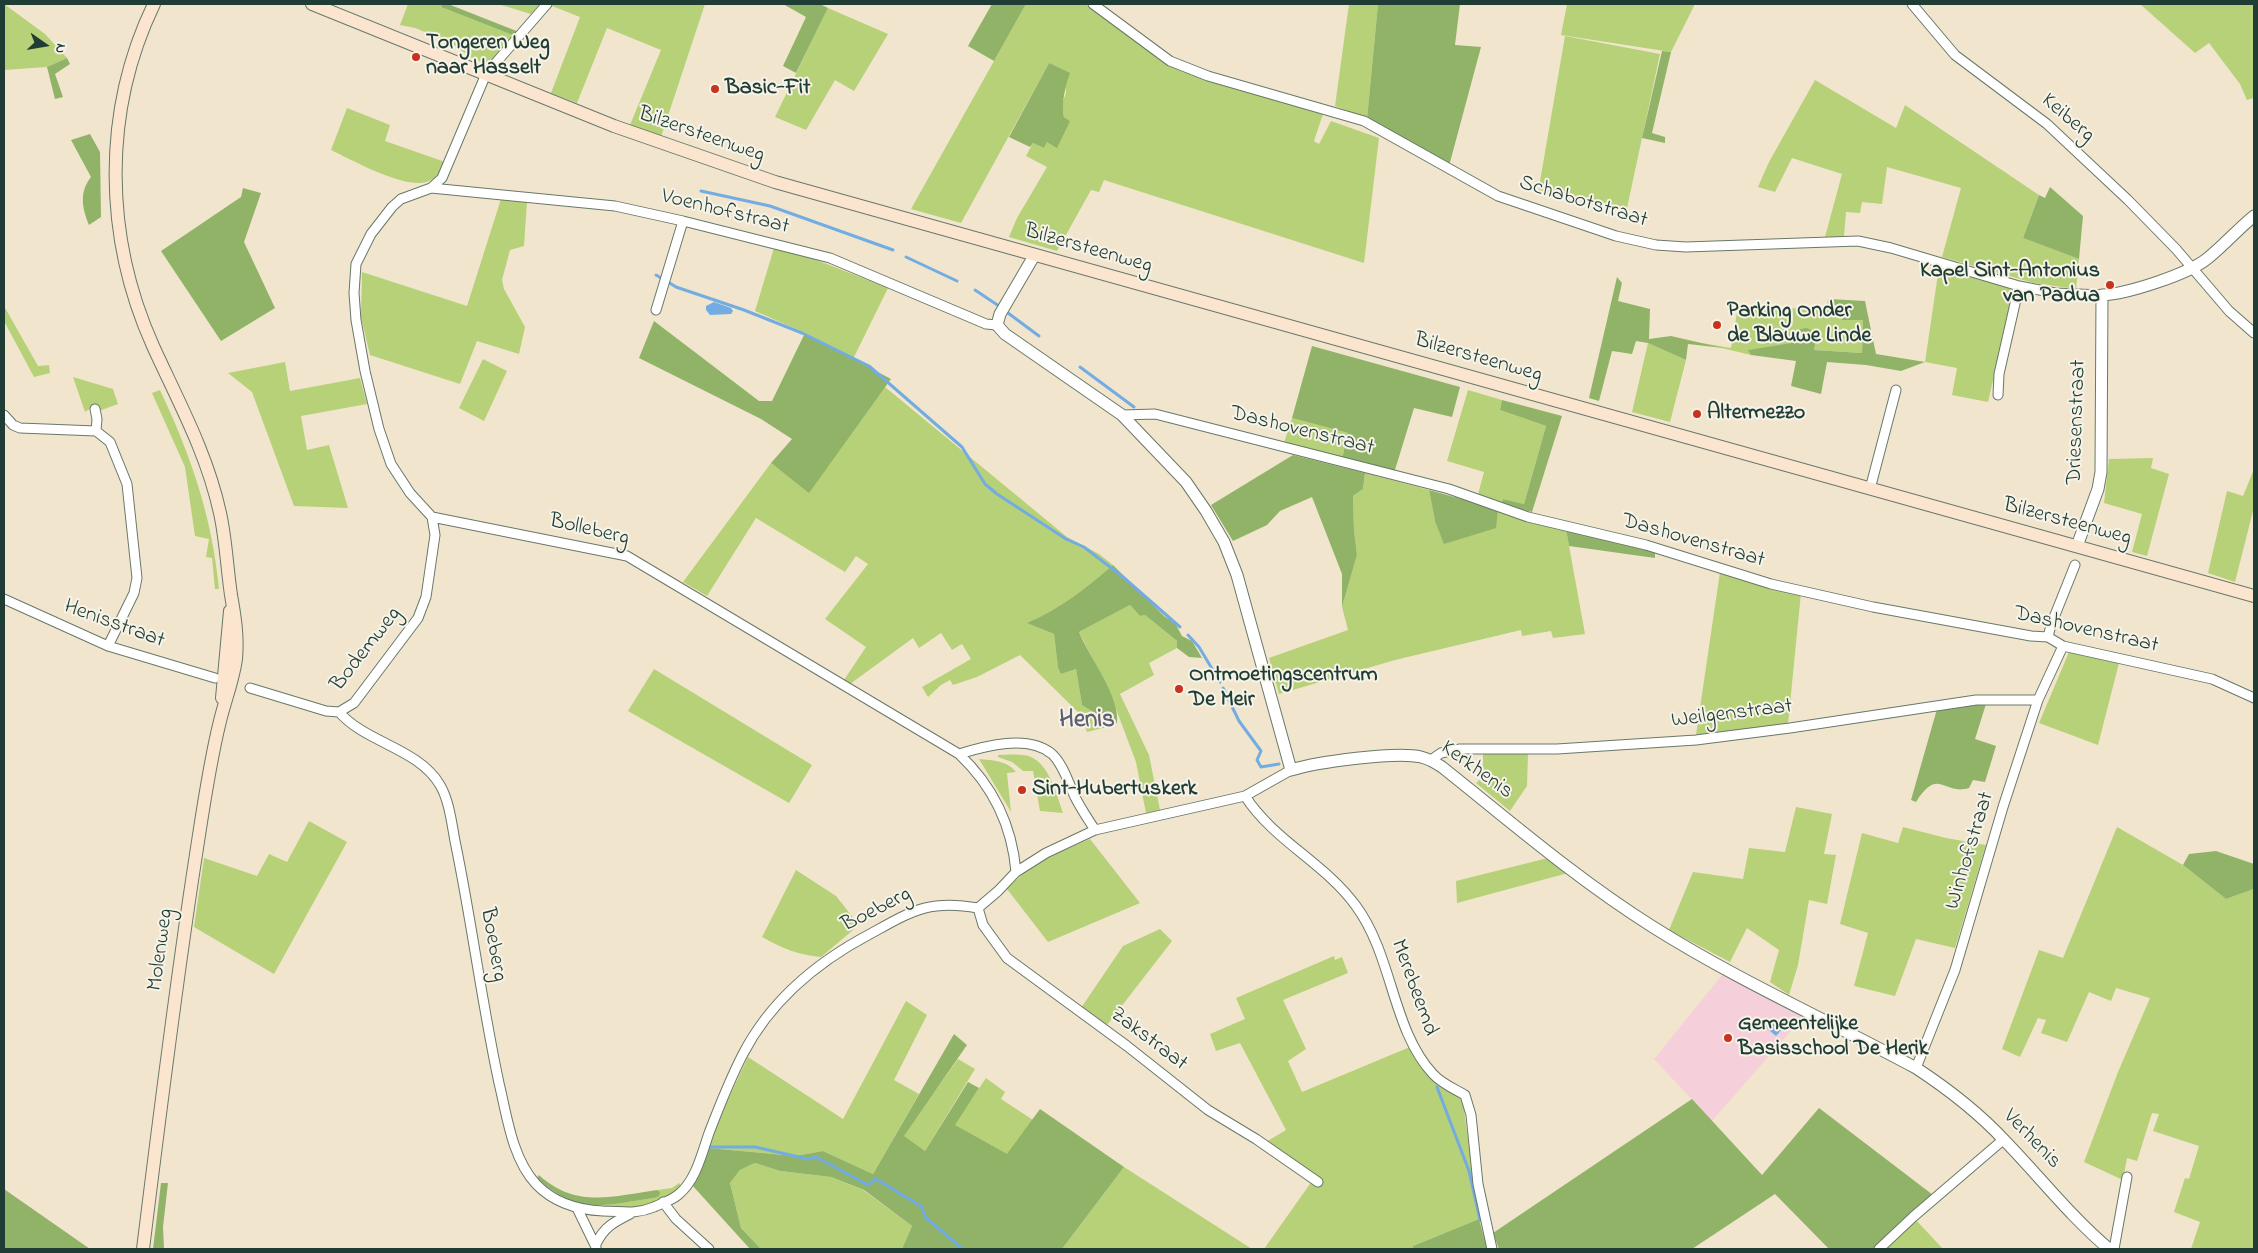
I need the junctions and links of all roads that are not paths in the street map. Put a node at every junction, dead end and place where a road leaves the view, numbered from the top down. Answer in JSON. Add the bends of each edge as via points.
{"nodes":[{"id":1,"x":154,"y":4,"type":"edge"},
{"id":2,"x":312,"y":4,"type":"edge"},
{"id":3,"x":547,"y":4,"type":"edge"},
{"id":4,"x":1093,"y":4,"type":"edge"},
{"id":5,"x":1912,"y":4,"type":"edge"},
{"id":6,"x":486,"y":74,"type":"junction"},
{"id":7,"x":431,"y":188,"type":"junction"},
{"id":8,"x":2254,"y":216,"type":"edge"},
{"id":9,"x":683,"y":221,"type":"junction"},
{"id":10,"x":1034,"y":256,"type":"junction"},
{"id":11,"x":2193,"y":269,"type":"junction"},
{"id":12,"x":2019,"y":286,"type":"junction"},
{"id":13,"x":2102,"y":295,"type":"junction"},
{"id":14,"x":656,"y":310,"type":"dead end"},
{"id":15,"x":997,"y":325,"type":"junction"},
{"id":16,"x":2254,"y":333,"type":"edge"},
{"id":17,"x":1896,"y":390,"type":"dead end"},
{"id":18,"x":1998,"y":395,"type":"dead end"},
{"id":19,"x":95,"y":409,"type":"dead end"},
{"id":20,"x":4,"y":415,"type":"edge"},
{"id":21,"x":1122,"y":415,"type":"junction"},
{"id":22,"x":96,"y":431,"type":"junction"},
{"id":23,"x":1870,"y":489,"type":"junction"},
{"id":24,"x":432,"y":517,"type":"junction"},
{"id":25,"x":2077,"y":546,"type":"junction"},
{"id":26,"x":2075,"y":565,"type":"dead end"},
{"id":27,"x":232,"y":596,"type":"junction"},
{"id":28,"x":2254,"y":596,"type":"edge"},
{"id":29,"x":4,"y":599,"type":"edge"},
{"id":30,"x":2048,"y":637,"type":"junction"},
{"id":31,"x":108,"y":646,"type":"junction"},
{"id":32,"x":2063,"y":646,"type":"junction"},
{"id":33,"x":215,"y":678,"type":"dead end"},
{"id":34,"x":250,"y":688,"type":"dead end"},
{"id":35,"x":2254,"y":698,"type":"edge"},
{"id":36,"x":2038,"y":700,"type":"junction"},
{"id":37,"x":339,"y":712,"type":"junction"},
{"id":38,"x":220,"y":720,"type":"junction"},
{"id":39,"x":959,"y":754,"type":"junction"},
{"id":40,"x":1431,"y":760,"type":"junction"},
{"id":41,"x":1291,"y":770,"type":"junction"},
{"id":42,"x":1245,"y":796,"type":"junction"},
{"id":43,"x":1095,"y":830,"type":"junction"},
{"id":44,"x":1016,"y":872,"type":"junction"},
{"id":45,"x":978,"y":908,"type":"junction"},
{"id":46,"x":1916,"y":1068,"type":"junction"},
{"id":47,"x":2004,"y":1139,"type":"junction"},
{"id":48,"x":2127,"y":1177,"type":"dead end"},
{"id":49,"x":1318,"y":1182,"type":"dead end"},
{"id":50,"x":664,"y":1202,"type":"junction"},
{"id":51,"x":577,"y":1208,"type":"junction"},
{"id":52,"x":630,"y":1214,"type":"junction"},
{"id":53,"x":596,"y":1246,"type":"edge"},
{"id":54,"x":143,"y":1249,"type":"edge"},
{"id":55,"x":709,"y":1249,"type":"edge"},
{"id":56,"x":1492,"y":1249,"type":"edge"},
{"id":57,"x":1879,"y":1249,"type":"edge"},
{"id":58,"x":2109,"y":1249,"type":"edge"},
{"id":59,"x":2114,"y":1249,"type":"edge"}],
"edges":[{"from":1,"to":27,"type":"main road","via":[[136,45],[118,120],[115,194],[119,233],[138,307],[212,481],[225,537]]},
{"from":2,"to":6,"type":"main road","name":"Bilzersteenweg"},
{"from":3,"to":6,"type":"street"},
{"from":4,"to":12,"type":"street","name":"Schabotstraat","via":[[1170,61],[1208,76],[1364,122],[1498,196],[1616,236],[1686,247],[1858,240]]},
{"from":5,"to":11,"type":"street","name":"Keiberg","via":[[1954,55],[2047,124],[2128,200]]},
{"from":6,"to":7,"type":"street","via":[[442,178]]},
{"from":6,"to":10,"type":"main road","name":"Bilzersteenweg","via":[[704,159]]},
{"from":7,"to":9,"type":"street","name":"Voenhofstraat","via":[[555,198],[615,206]]},
{"from":7,"to":24,"type":"street","via":[[400,199],[371,234],[356,264],[354,292],[356,320],[379,428],[391,464],[399,479]]},
{"from":8,"to":11,"type":"street"},
{"from":9,"to":14,"type":"street"},
{"from":9,"to":15,"type":"street","name":"Voenhofstraat","via":[[830,258],[986,324]]},
{"from":10,"to":15,"type":"street","via":[[1000,314]]},
{"from":10,"to":23,"type":"main road","name":"Bilzersteenweg"},
{"from":11,"to":13,"type":"street","via":[[2130,290]]},
{"from":11,"to":16,"type":"street","name":"Keiberg","via":[[2229,311]]},
{"from":12,"to":13,"type":"street","name":"Schabotstraat","via":[[2055,293]]},
{"from":12,"to":18,"type":"street","via":[[1999,374]]},
{"from":13,"to":25,"type":"street","name":"Driesenstraat","via":[[2101,472]]},
{"from":15,"to":21,"type":"street","via":[[1005,334]]},
{"from":17,"to":23,"type":"street"},
{"from":19,"to":22,"type":"street"},
{"from":20,"to":22,"type":"street","via":[[20,428]]},
{"from":21,"to":30,"type":"street","name":"Dashovenstraat","via":[[1155,414],[1449,489],[1528,517],[1646,545],[1771,584],[1873,607]]},
{"from":21,"to":41,"type":"street","via":[[1186,482],[1224,542],[1249,613]]},
{"from":22,"to":31,"type":"street","via":[[110,442],[127,484],[138,578]]},
{"from":23,"to":25,"type":"main road","name":"Bilzersteenweg"},
{"from":24,"to":37,"type":"street","name":"Bodemweg","via":[[435,535],[428,588],[418,618],[354,703]]},
{"from":24,"to":39,"type":"street","name":"Bolleberg","via":[[627,556]]},
{"from":25,"to":28,"type":"main road","name":"Bilzersteenweg"},
{"from":26,"to":30,"type":"street"},
{"from":27,"to":38,"type":"main road"},
{"from":27,"to":38,"type":"main road","name":"Molenweg","via":[[236,616],[236,658]]},
{"from":29,"to":31,"type":"street","name":"Henisstraat"},
{"from":30,"to":32,"type":"street","name":"Dashovenstraat"},
{"from":31,"to":33,"type":"street","name":"Henisstraat"},
{"from":32,"to":35,"type":"street","name":"Dashovenstraat","via":[[2212,679]]},
{"from":32,"to":36,"type":"street","name":"Winhofstraat"},
{"from":34,"to":37,"type":"street","name":"Bodemweg"},
{"from":36,"to":40,"type":"street","name":"Weilgenstraat","via":[[1976,700],[1686,740],[1565,749],[1460,749],[1441,753]]},
{"from":36,"to":46,"type":"street","name":"Winhofstraat","via":[[1955,970]]},
{"from":37,"to":51,"type":"street","name":"Boeberg","via":[[348,723],[418,762],[440,785],[455,842],[493,1054],[514,1144],[535,1182],[547,1193]]},
{"from":38,"to":54,"type":"main road","name":"Molenweg","via":[[194,867]]},
{"from":39,"to":43,"type":"street","via":[[1013,744],[1045,749],[1058,761]]},
{"from":39,"to":44,"type":"street","name":"Bolleberg","via":[[976,770],[1002,811],[1015,854]]},
{"from":40,"to":41,"type":"street","name":"Kerkhenis","via":[[1398,755],[1307,765]]},
{"from":40,"to":46,"type":"street","name":"Kerkhenis","via":[[1652,927]]},
{"from":41,"to":42,"type":"street","name":"Kerkhenis"},
{"from":42,"to":43,"type":"street","name":"Kerkhenis"},
{"from":42,"to":56,"type":"street","name":"Merebeemd","via":[[1255,812],[1279,836],[1342,889],[1356,905],[1377,942],[1409,1038],[1423,1062],[1442,1082],[1465,1095],[1471,1115],[1478,1184]]},
{"from":43,"to":44,"type":"street","name":"Kerkhenis","via":[[1046,853]]},
{"from":44,"to":45,"type":"street","name":"Kerkhenis"},
{"from":45,"to":49,"type":"street","name":"Zakstraat","via":[[984,925],[1007,958],[1208,1110]]},
{"from":45,"to":50,"type":"street","name":"Boeberg","via":[[951,904],[924,907],[842,950],[790,990],[744,1053],[686,1186],[678,1196]]},
{"from":46,"to":47,"type":"street","name":"Verhenis","via":[[1964,1103]]},
{"from":47,"to":57,"type":"street"},
{"from":47,"to":58,"type":"street","name":"Verhenis","via":[[2091,1234]]},
{"from":48,"to":59,"type":"street"},
{"from":50,"to":52,"type":"street","name":"Boeberg"},
{"from":50,"to":55,"type":"street","via":[[676,1219]]},
{"from":51,"to":52,"type":"street","name":"Boeberg"},
{"from":51,"to":53,"type":"street","name":"Boeberg"},
{"from":52,"to":53,"type":"street","name":"Boeberg","via":[[610,1224]]}]}
